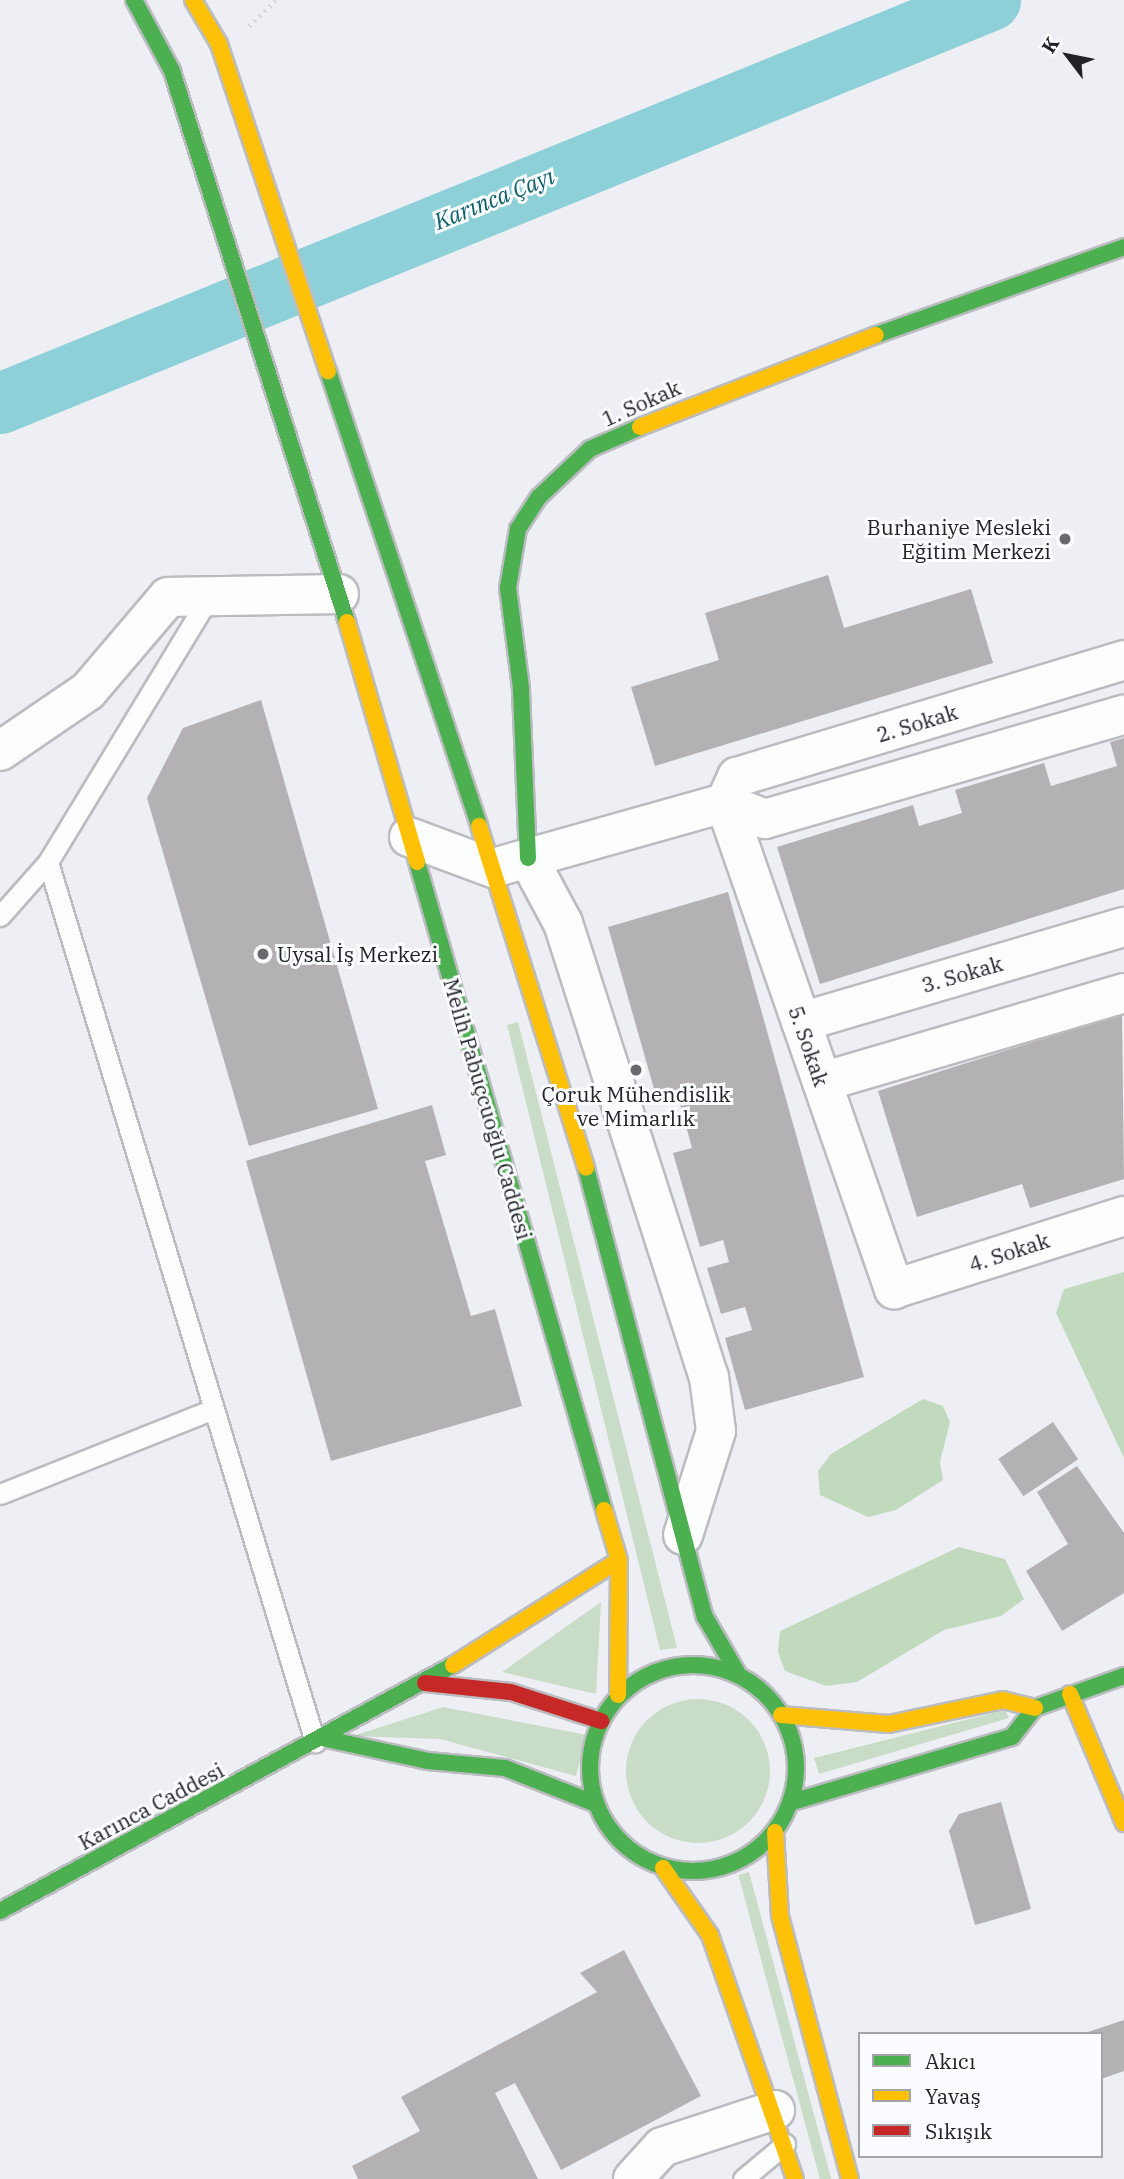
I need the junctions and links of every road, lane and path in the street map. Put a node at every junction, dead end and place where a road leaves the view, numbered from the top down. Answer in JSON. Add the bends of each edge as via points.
{"nodes":[{"id":1,"x":134,"y":0,"type":"edge"},
{"id":2,"x":193,"y":0,"type":"edge"},
{"id":3,"x":205,"y":0,"type":"edge"},
{"id":4,"x":219,"y":44,"type":"junction"},
{"id":5,"x":1124,"y":247,"type":"edge"},
{"id":6,"x":339,"y":594,"type":"junction"},
{"id":7,"x":209,"y":597,"type":"junction"},
{"id":8,"x":1124,"y":660,"type":"edge"},
{"id":9,"x":1124,"y":715,"type":"edge"},
{"id":10,"x":0,"y":751,"type":"edge"},
{"id":11,"x":724,"y":803,"type":"junction"},
{"id":12,"x":409,"y":837,"type":"junction"},
{"id":13,"x":48,"y":862,"type":"junction"},
{"id":14,"x":510,"y":863,"type":"junction"},
{"id":15,"x":0,"y":916,"type":"edge"},
{"id":16,"x":1124,"y":927,"type":"edge"},
{"id":17,"x":1124,"y":993,"type":"edge"},
{"id":18,"x":801,"y":1022,"type":"junction"},
{"id":19,"x":822,"y":1082,"type":"junction"},
{"id":20,"x":1124,"y":1216,"type":"edge"},
{"id":21,"x":894,"y":1289,"type":"joint"},
{"id":22,"x":214,"y":1409,"type":"junction"},
{"id":23,"x":0,"y":1494,"type":"edge"},
{"id":24,"x":683,"y":1535,"type":"junction"},
{"id":25,"x":619,"y":1560,"type":"junction"},
{"id":26,"x":738,"y":1674,"type":"junction"},
{"id":27,"x":1124,"y":1676,"type":"edge"},
{"id":28,"x":425,"y":1683,"type":"junction"},
{"id":29,"x":1070,"y":1694,"type":"junction"},
{"id":30,"x":618,"y":1695,"type":"junction"},
{"id":31,"x":1035,"y":1708,"type":"junction"},
{"id":32,"x":781,"y":1715,"type":"junction"},
{"id":33,"x":601,"y":1721,"type":"junction"},
{"id":34,"x":319,"y":1740,"type":"junction"},
{"id":35,"x":792,"y":1802,"type":"junction"},
{"id":36,"x":594,"y":1803,"type":"junction"},
{"id":37,"x":1124,"y":1823,"type":"edge"},
{"id":38,"x":775,"y":1832,"type":"junction"},
{"id":39,"x":663,"y":1868,"type":"junction"},
{"id":40,"x":0,"y":1910,"type":"edge"},
{"id":41,"x":780,"y":2127,"type":"junction"},
{"id":42,"x":633,"y":2179,"type":"edge"},
{"id":43,"x":743,"y":2179,"type":"edge"},
{"id":44,"x":794,"y":2179,"type":"edge"},
{"id":45,"x":850,"y":2179,"type":"edge"}],
"edges":[{"from":1,"to":6,"type":"main road","name":"Melih Pabuçcuoğlu Caddesi","via":[[172,71]]},
{"from":2,"to":4,"type":"main road"},
{"from":3,"to":4,"type":"main road"},
{"from":4,"to":14,"type":"main road","via":[[374,508]]},
{"from":5,"to":14,"type":"main road","name":"1. Sokak","via":[[731,386],[590,449],[539,497],[518,529],[508,588],[522,688]]},
{"from":6,"to":7,"type":"street"},
{"from":6,"to":12,"type":"main road","name":"Melih Pabuçcuoğlu Caddesi"},
{"from":7,"to":10,"type":"street","via":[[168,597],[88,691]]},
{"from":7,"to":13,"type":"lane"},
{"from":8,"to":11,"type":"street","name":"2. Sokak","via":[[737,777]]},
{"from":9,"to":11,"type":"street","via":[[765,819]]},
{"from":11,"to":14,"type":"street"},
{"from":11,"to":18,"type":"street","name":"5. Sokak"},
{"from":12,"to":14,"type":"street"},
{"from":12,"to":25,"type":"main road","name":"Melih Pabuçcuoğlu Caddesi"},
{"from":13,"to":15,"type":"lane"},
{"from":13,"to":22,"type":"lane"},
{"from":14,"to":24,"type":"main road"},
{"from":14,"to":24,"type":"street","via":[[567,933],[709,1377],[716,1431]]},
{"from":16,"to":18,"type":"street","name":"3. Sokak"},
{"from":17,"to":19,"type":"street"},
{"from":18,"to":19,"type":"street","name":"5. Sokak"},
{"from":19,"to":21,"type":"street","name":"5. Sokak"},
{"from":20,"to":21,"type":"street","name":"4. Sokak"},
{"from":22,"to":23,"type":"lane"},
{"from":22,"to":34,"type":"lane"},
{"from":24,"to":26,"type":"main road","via":[[705,1617]]},
{"from":25,"to":28,"type":"main road","name":"Karınca Caddesi"},
{"from":25,"to":30,"type":"main road","name":"Melih Pabuçcuoğlu Caddesi"},
{"from":26,"to":30,"type":"main road","via":[[684,1665],[651,1673]]},
{"from":26,"to":32,"type":"main road"},
{"from":27,"to":29,"type":"main road"},
{"from":28,"to":33,"type":"main road","via":[[511,1692]]},
{"from":28,"to":34,"type":"main road","name":"Karınca Caddesi"},
{"from":29,"to":31,"type":"main road"},
{"from":29,"to":37,"type":"main road"},
{"from":30,"to":33,"type":"main road"},
{"from":31,"to":32,"type":"main road","via":[[1003,1700],[889,1724]]},
{"from":31,"to":35,"type":"main road","via":[[1012,1737]]},
{"from":32,"to":35,"type":"main road","via":[[797,1768]]},
{"from":33,"to":36,"type":"main road","via":[[591,1751]]},
{"from":34,"to":36,"type":"main road","via":[[428,1761],[505,1768]]},
{"from":34,"to":40,"type":"main road","name":"Karınca Caddesi"},
{"from":35,"to":38,"type":"main road"},
{"from":36,"to":39,"type":"main road","via":[[623,1845]]},
{"from":38,"to":39,"type":"main road","via":[[750,1856],[718,1869]]},
{"from":38,"to":45,"type":"main road","via":[[780,1916]]},
{"from":39,"to":41,"type":"main road","via":[[710,1935]]},
{"from":41,"to":42,"type":"street","via":[[662,2147]]},
{"from":41,"to":43,"type":"lane"},
{"from":41,"to":44,"type":"main road"}]}
